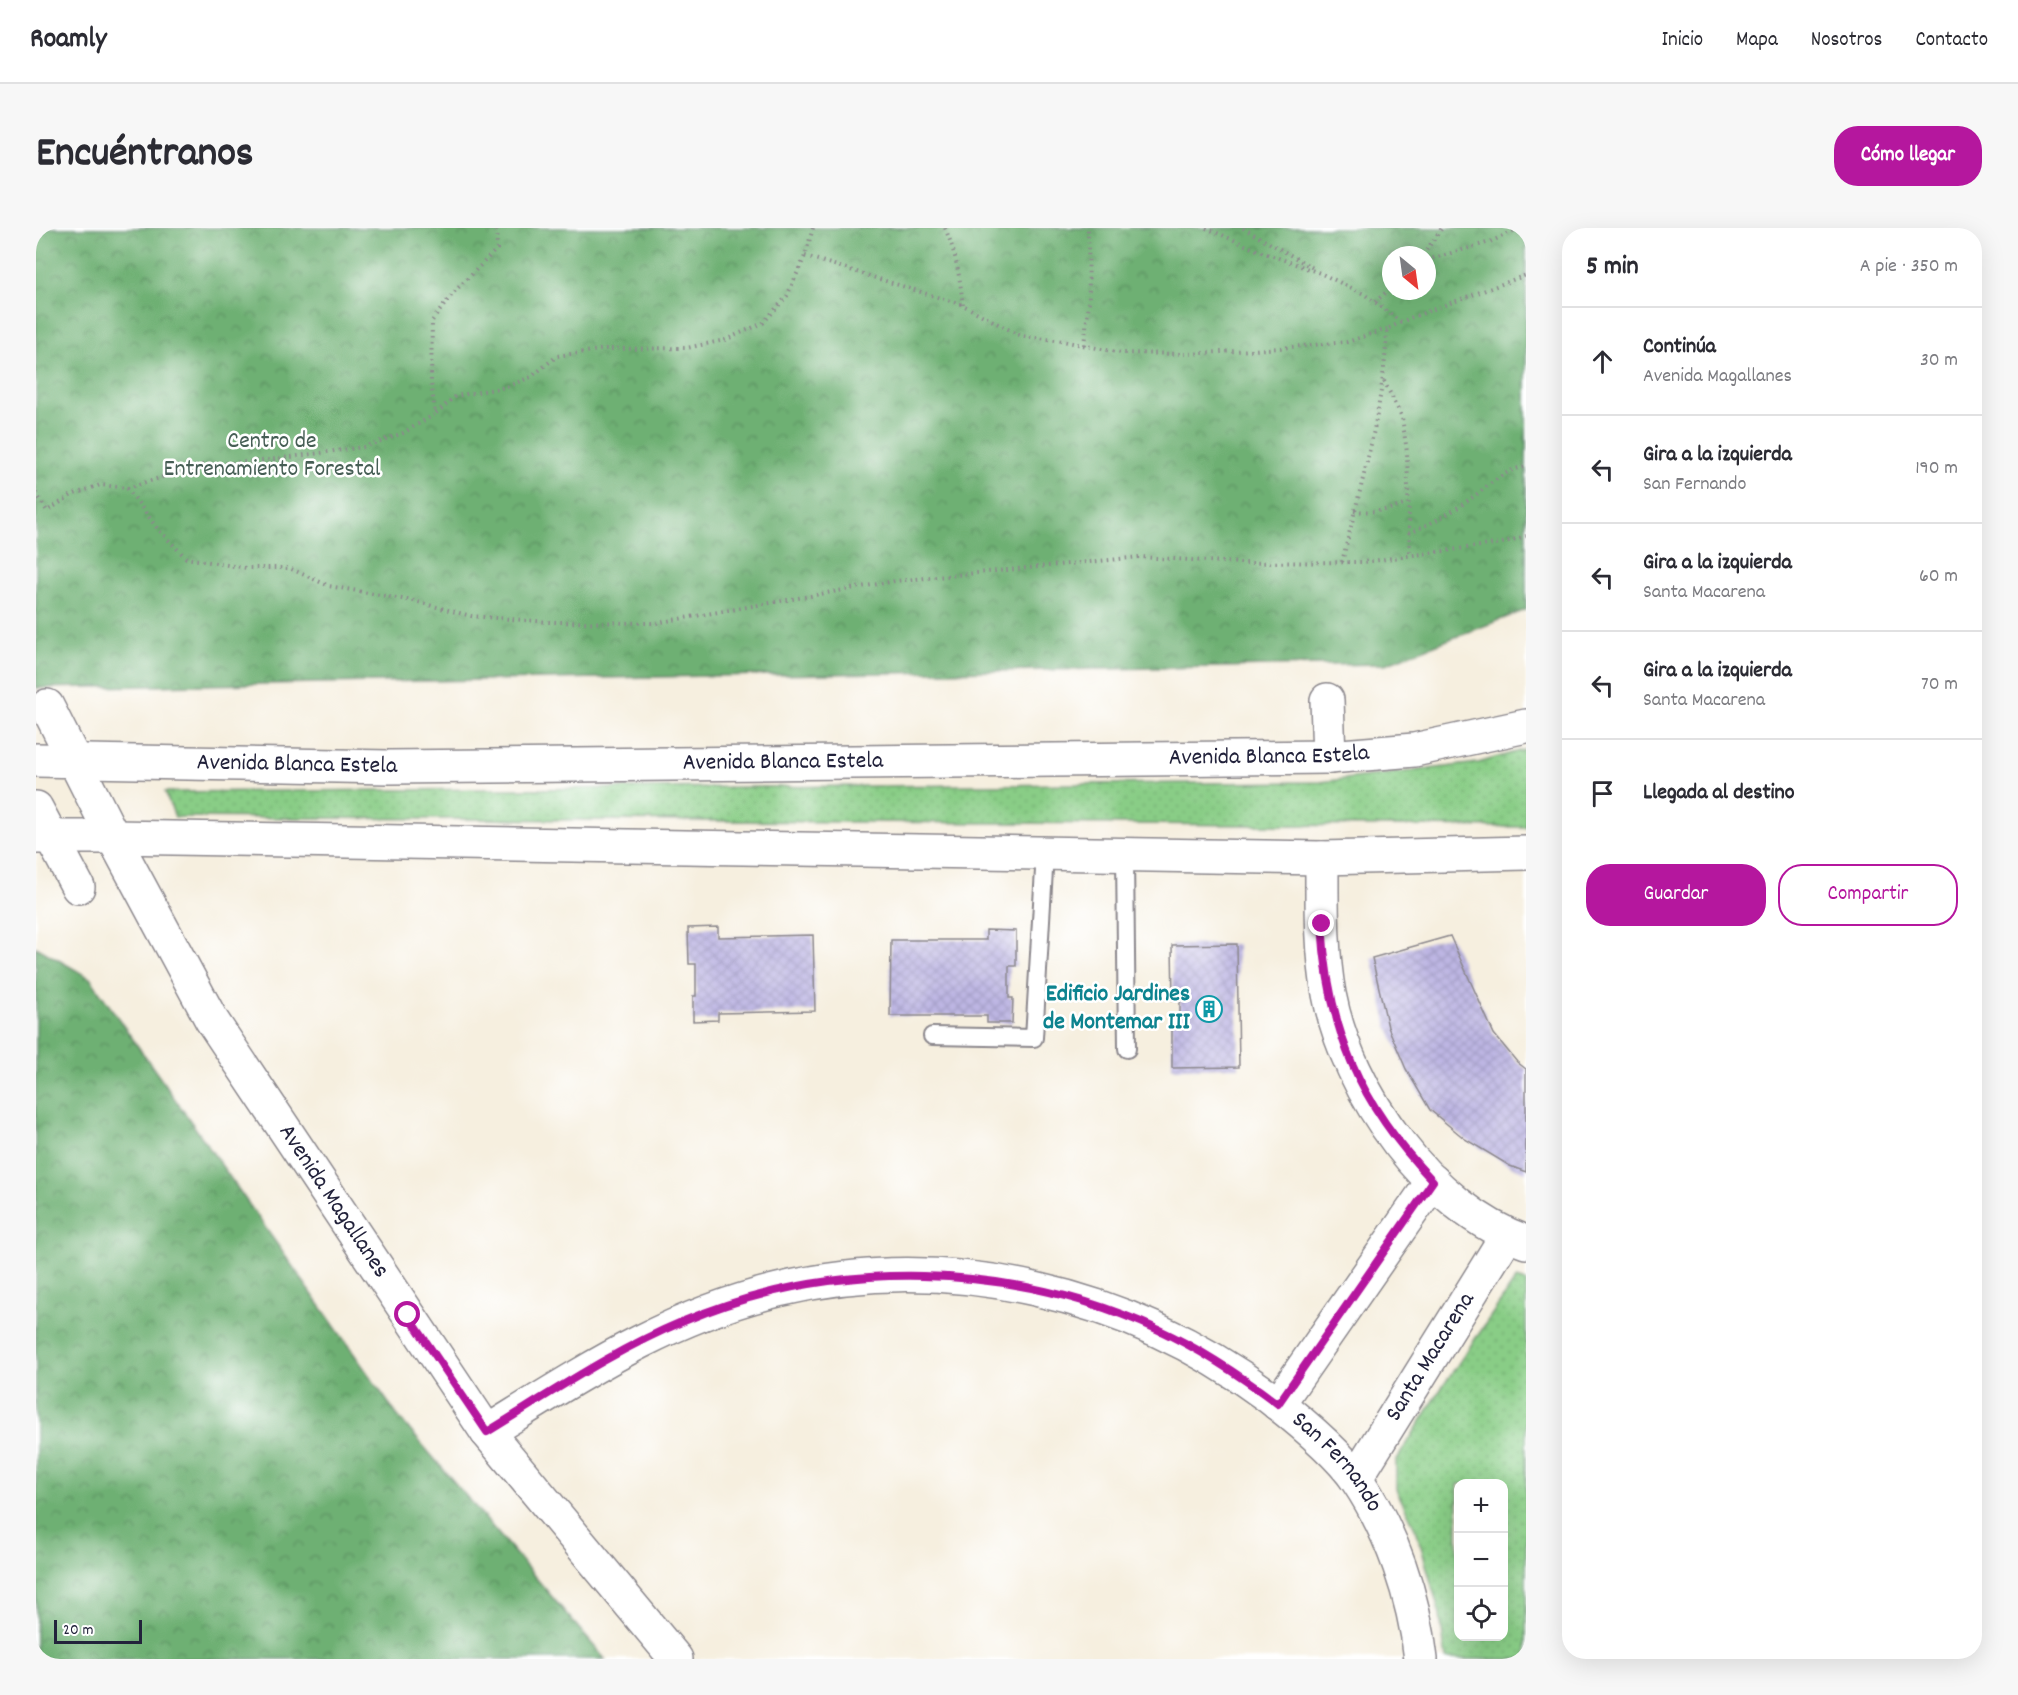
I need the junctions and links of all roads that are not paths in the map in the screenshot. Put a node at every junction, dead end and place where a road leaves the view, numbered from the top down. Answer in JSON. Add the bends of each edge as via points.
{"nodes":[{"id":1,"x":1327,"y":700,"type":"dead end"},
{"id":2,"x":47,"y":706,"type":"dead end"},
{"id":3,"x":1526,"y":726,"type":"edge"},
{"id":4,"x":1329,"y":757,"type":"junction"},
{"id":5,"x":36,"y":760,"type":"edge"},
{"id":6,"x":75,"y":761,"type":"junction"},
{"id":7,"x":36,"y":808,"type":"edge"},
{"id":8,"x":44,"y":837,"type":"edge"},
{"id":9,"x":113,"y":837,"type":"junction"},
{"id":10,"x":1045,"y":853,"type":"junction"},
{"id":11,"x":1526,"y":853,"type":"edge"},
{"id":12,"x":1125,"y":854,"type":"junction"},
{"id":13,"x":1322,"y":858,"type":"junction"},
{"id":14,"x":78,"y":887,"type":"dead end"},
{"id":15,"x":932,"y":1036,"type":"dead end"},
{"id":16,"x":1126,"y":1049,"type":"dead end"},
{"id":17,"x":1433,"y":1181,"type":"junction"},
{"id":18,"x":1516,"y":1239,"type":"edge"},
{"id":19,"x":1278,"y":1404,"type":"junction"},
{"id":20,"x":487,"y":1432,"type":"junction"},
{"id":21,"x":1356,"y":1478,"type":"junction"},
{"id":22,"x":676,"y":1659,"type":"edge"},
{"id":23,"x":1421,"y":1659,"type":"edge"}],
"edges":[{"from":1,"to":4,"type":"street"},
{"from":2,"to":6,"type":"street","name":"Avenida Magallanes"},
{"from":3,"to":4,"type":"street","name":"Avenida Blanca Estela","via":[[1414,750]]},
{"from":4,"to":6,"type":"street","name":"Avenida Blanca Estela","via":[[388,767]]},
{"from":5,"to":6,"type":"street","name":"Avenida Blanca Estela"},
{"from":6,"to":9,"type":"street","name":"Avenida Magallanes"},
{"from":7,"to":8,"type":"street"},
{"from":8,"to":9,"type":"street"},
{"from":8,"to":14,"type":"street"},
{"from":9,"to":10,"type":"street"},
{"from":9,"to":20,"type":"street","name":"Avenida Magallanes","via":[[212,1019]]},
{"from":10,"to":12,"type":"street"},
{"from":10,"to":15,"type":"lane","via":[[1034,1038]]},
{"from":11,"to":13,"type":"street"},
{"from":12,"to":13,"type":"street"},
{"from":12,"to":16,"type":"lane"},
{"from":13,"to":17,"type":"street","name":"Santa Macarena","via":[[1324,960],[1339,1033],[1375,1108],[1409,1156]]},
{"from":17,"to":18,"type":"street","name":"Santa Macarena","via":[[1480,1219]]},
{"from":17,"to":19,"type":"street"},
{"from":18,"to":21,"type":"street","name":"Santa Macarena"},
{"from":19,"to":20,"type":"street","name":"San Fernando","via":[[1191,1346],[1116,1312],[1025,1286],[976,1279],[878,1276],[780,1290],[685,1320],[597,1364]]},
{"from":19,"to":21,"type":"street","name":"San Fernando"},
{"from":20,"to":22,"type":"street","name":"Avenida Magallanes"},
{"from":21,"to":23,"type":"street","name":"San Fernando","via":[[1390,1542],[1403,1577]]}]}
